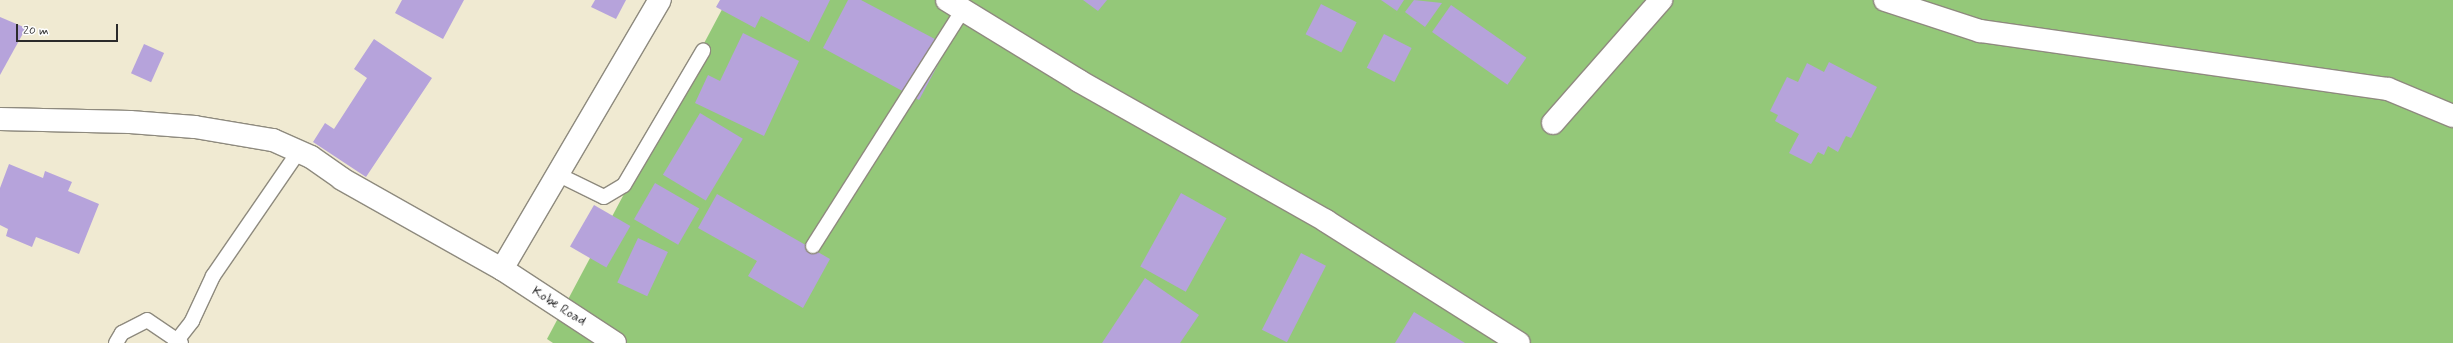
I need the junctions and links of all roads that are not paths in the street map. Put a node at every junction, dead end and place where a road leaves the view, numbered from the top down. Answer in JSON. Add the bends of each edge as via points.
{"nodes":[{"id":1,"x":660,"y":0,"type":"edge"},
{"id":2,"x":1661,"y":0,"type":"edge"},
{"id":3,"x":1885,"y":0,"type":"edge"},
{"id":4,"x":955,"y":5,"type":"edge"},
{"id":5,"x":703,"y":51,"type":"dead end"},
{"id":6,"x":2453,"y":116,"type":"edge"},
{"id":7,"x":0,"y":120,"type":"edge"},
{"id":8,"x":1554,"y":123,"type":"dead end"},
{"id":9,"x":299,"y":151,"type":"junction"},
{"id":10,"x":557,"y":174,"type":"junction"},
{"id":11,"x":813,"y":246,"type":"dead end"},
{"id":12,"x":502,"y":269,"type":"junction"},
{"id":13,"x":178,"y":342,"type":"edge"},
{"id":14,"x":116,"y":343,"type":"edge"},
{"id":15,"x":615,"y":343,"type":"edge"},
{"id":16,"x":1519,"y":343,"type":"edge"}],
"edges":[{"from":1,"to":10,"type":"street"},
{"from":2,"to":8,"type":"street"},
{"from":3,"to":6,"type":"street","via":[[1980,31],[2388,89]]},
{"from":4,"to":11,"type":"lane"},
{"from":4,"to":16,"type":"street","via":[[1326,221]]},
{"from":5,"to":10,"type":"lane","via":[[624,185],[604,197]]},
{"from":7,"to":9,"type":"street","name":"Kobe Road","via":[[130,122],[195,127],[273,140]]},
{"from":9,"to":12,"type":"street","name":"Kobe Road"},
{"from":9,"to":13,"type":"lane","via":[[213,276],[192,322]]},
{"from":10,"to":12,"type":"street"},
{"from":12,"to":15,"type":"street","name":"Kobe Road"},
{"from":13,"to":14,"type":"lane","via":[[147,320],[122,333]]}]}
